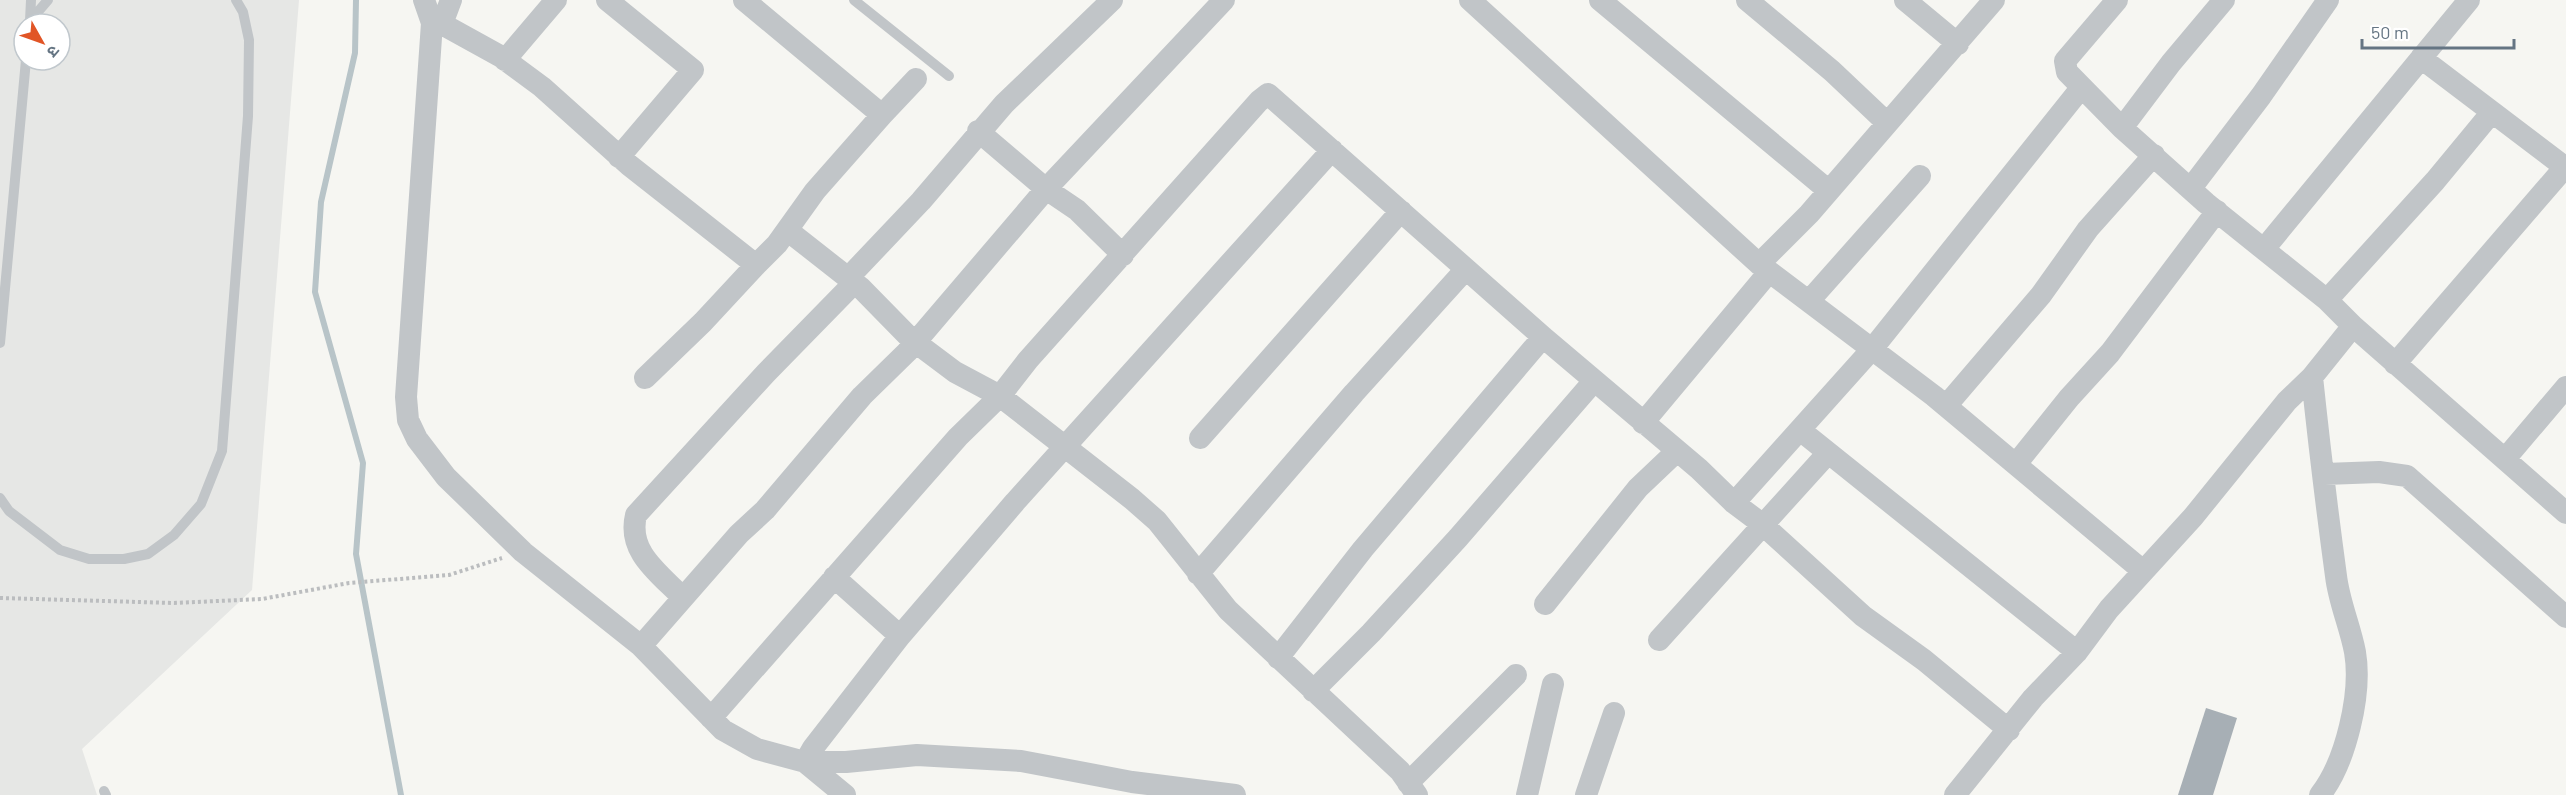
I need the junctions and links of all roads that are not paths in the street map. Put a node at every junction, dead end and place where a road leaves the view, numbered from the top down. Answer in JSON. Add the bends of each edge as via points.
{"nodes":[{"id":1,"x":48,"y":0,"type":"edge"},
{"id":2,"x":236,"y":0,"type":"edge"},
{"id":3,"x":424,"y":0,"type":"edge"},
{"id":4,"x":451,"y":0,"type":"edge"},
{"id":5,"x":556,"y":0,"type":"edge"},
{"id":6,"x":607,"y":0,"type":"edge"},
{"id":7,"x":744,"y":0,"type":"edge"},
{"id":8,"x":854,"y":0,"type":"edge"},
{"id":9,"x":1112,"y":0,"type":"edge"},
{"id":10,"x":1224,"y":0,"type":"edge"},
{"id":11,"x":1470,"y":0,"type":"edge"},
{"id":12,"x":1600,"y":0,"type":"edge"},
{"id":13,"x":1747,"y":0,"type":"edge"},
{"id":14,"x":1905,"y":0,"type":"edge"},
{"id":15,"x":1994,"y":0,"type":"edge"},
{"id":16,"x":2116,"y":0,"type":"edge"},
{"id":17,"x":2224,"y":0,"type":"edge"},
{"id":18,"x":2328,"y":0,"type":"edge"},
{"id":19,"x":2469,"y":0,"type":"edge"},
{"id":20,"x":38,"y":12,"type":"edge"},
{"id":21,"x":437,"y":24,"type":"junction"},
{"id":22,"x":1958,"y":44,"type":"junction"},
{"id":23,"x":2421,"y":58,"type":"junction"},
{"id":24,"x":505,"y":60,"type":"junction"},
{"id":25,"x":25,"y":72,"type":"edge"},
{"id":26,"x":949,"y":76,"type":"dead end"},
{"id":27,"x":916,"y":79,"type":"dead end"},
{"id":28,"x":2081,"y":88,"type":"junction"},
{"id":29,"x":2492,"y":112,"type":"junction"},
{"id":30,"x":882,"y":116,"type":"junction"},
{"id":31,"x":1887,"y":123,"type":"junction"},
{"id":32,"x":2122,"y":128,"type":"junction"},
{"id":33,"x":978,"y":131,"type":"junction"},
{"id":34,"x":1332,"y":150,"type":"junction"},
{"id":35,"x":2154,"y":155,"type":"junction"},
{"id":36,"x":619,"y":157,"type":"junction"},
{"id":37,"x":2566,"y":167,"type":"edge"},
{"id":38,"x":1920,"y":176,"type":"dead end"},
{"id":39,"x":2191,"y":188,"type":"junction"},
{"id":40,"x":1046,"y":189,"type":"junction"},
{"id":41,"x":1829,"y":191,"type":"junction"},
{"id":42,"x":1401,"y":211,"type":"junction"},
{"id":43,"x":2217,"y":211,"type":"junction"},
{"id":44,"x":787,"y":230,"type":"junction"},
{"id":45,"x":2264,"y":249,"type":"junction"},
{"id":46,"x":1123,"y":255,"type":"junction"},
{"id":47,"x":756,"y":265,"type":"junction"},
{"id":48,"x":1764,"y":268,"type":"junction"},
{"id":49,"x":1466,"y":269,"type":"junction"},
{"id":50,"x":851,"y":280,"type":"junction"},
{"id":51,"x":2327,"y":300,"type":"junction"},
{"id":52,"x":1809,"y":301,"type":"junction"},
{"id":53,"x":2354,"y":327,"type":"junction"},
{"id":54,"x":1544,"y":337,"type":"junction"},
{"id":55,"x":915,"y":342,"type":"junction"},
{"id":56,"x":0,"y":343,"type":"edge"},
{"id":57,"x":1873,"y":348,"type":"junction"},
{"id":58,"x":2395,"y":364,"type":"junction"},
{"id":59,"x":2312,"y":377,"type":"junction"},
{"id":60,"x":645,"y":378,"type":"dead end"},
{"id":61,"x":1594,"y":381,"type":"junction"},
{"id":62,"x":2566,"y":387,"type":"edge"},
{"id":63,"x":1000,"y":396,"type":"junction"},
{"id":64,"x":1946,"y":406,"type":"junction"},
{"id":65,"x":1643,"y":423,"type":"junction"},
{"id":66,"x":1800,"y":430,"type":"junction"},
{"id":67,"x":1200,"y":438,"type":"dead end"},
{"id":68,"x":1067,"y":448,"type":"junction"},
{"id":69,"x":1677,"y":451,"type":"junction"},
{"id":70,"x":1828,"y":453,"type":"junction"},
{"id":71,"x":2505,"y":459,"type":"junction"},
{"id":72,"x":2016,"y":464,"type":"junction"},
{"id":73,"x":2325,"y":474,"type":"junction"},
{"id":74,"x":0,"y":498,"type":"edge"},
{"id":75,"x":1734,"y":503,"type":"junction"},
{"id":76,"x":2566,"y":513,"type":"edge"},
{"id":77,"x":1762,"y":524,"type":"junction"},
{"id":78,"x":2143,"y":571,"type":"junction"},
{"id":79,"x":1198,"y":574,"type":"junction"},
{"id":80,"x":834,"y":577,"type":"junction"},
{"id":81,"x":682,"y":597,"type":"junction"},
{"id":82,"x":1545,"y":604,"type":"dead end"},
{"id":83,"x":2566,"y":617,"type":"edge"},
{"id":84,"x":900,"y":636,"type":"junction"},
{"id":85,"x":1659,"y":640,"type":"dead end"},
{"id":86,"x":640,"y":646,"type":"junction"},
{"id":87,"x":2077,"y":652,"type":"junction"},
{"id":88,"x":1278,"y":658,"type":"junction"},
{"id":89,"x":1516,"y":675,"type":"dead end"},
{"id":90,"x":1553,"y":684,"type":"dead end"},
{"id":91,"x":1313,"y":691,"type":"junction"},
{"id":92,"x":1614,"y":713,"type":"dead end"},
{"id":93,"x":711,"y":718,"type":"junction"},
{"id":94,"x":2009,"y":730,"type":"junction"},
{"id":95,"x":805,"y":762,"type":"junction"},
{"id":96,"x":1412,"y":789,"type":"edge"},
{"id":97,"x":845,"y":795,"type":"edge"},
{"id":98,"x":1235,"y":795,"type":"edge"},
{"id":99,"x":1527,"y":795,"type":"edge"},
{"id":100,"x":1586,"y":795,"type":"edge"},
{"id":101,"x":1955,"y":795,"type":"edge"},
{"id":102,"x":2320,"y":795,"type":"edge"}],
"edges":[{"from":1,"to":20,"type":"lane"},
{"from":2,"to":74,"type":"lane","via":[[249,40],[248,116],[222,451],[201,504],[174,535],[148,554],[89,559],[60,550],[9,511]]},
{"from":3,"to":21,"type":"street"},
{"from":4,"to":21,"type":"street"},
{"from":5,"to":24,"type":"street"},
{"from":6,"to":36,"type":"street","via":[[693,70]]},
{"from":7,"to":30,"type":"street"},
{"from":8,"to":26,"type":"lane"},
{"from":9,"to":33,"type":"street"},
{"from":10,"to":40,"type":"street"},
{"from":11,"to":48,"type":"street"},
{"from":12,"to":41,"type":"street"},
{"from":13,"to":31,"type":"street","via":[[1832,70]]},
{"from":14,"to":22,"type":"street"},
{"from":15,"to":22,"type":"street"},
{"from":16,"to":28,"type":"street","via":[[2065,61],[2065,69]]},
{"from":17,"to":32,"type":"street"},
{"from":18,"to":39,"type":"street"},
{"from":19,"to":23,"type":"street"},
{"from":21,"to":24,"type":"street"},
{"from":21,"to":86,"type":"street","via":[[407,385],[408,420],[417,439],[446,477],[523,552]]},
{"from":22,"to":31,"type":"street"},
{"from":23,"to":29,"type":"street"},
{"from":23,"to":45,"type":"street"},
{"from":24,"to":36,"type":"street","via":[[542,87]]},
{"from":25,"to":56,"type":"lane"},
{"from":27,"to":30,"type":"street"},
{"from":28,"to":32,"type":"street"},
{"from":28,"to":57,"type":"street"},
{"from":29,"to":37,"type":"street"},
{"from":29,"to":51,"type":"street"},
{"from":30,"to":44,"type":"street","via":[[815,191]]},
{"from":31,"to":41,"type":"street"},
{"from":32,"to":35,"type":"street"},
{"from":33,"to":40,"type":"street"},
{"from":33,"to":50,"type":"street"},
{"from":34,"to":42,"type":"street"},
{"from":34,"to":46,"type":"street","via":[[1272,96],[1264,95]]},
{"from":34,"to":68,"type":"street"},
{"from":35,"to":39,"type":"street"},
{"from":35,"to":64,"type":"street","via":[[2094,222],[2041,295]]},
{"from":36,"to":47,"type":"street"},
{"from":37,"to":58,"type":"street"},
{"from":38,"to":52,"type":"street"},
{"from":39,"to":43,"type":"street"},
{"from":40,"to":46,"type":"street","via":[[1077,210]]},
{"from":40,"to":55,"type":"street"},
{"from":41,"to":48,"type":"street"},
{"from":42,"to":49,"type":"street"},
{"from":42,"to":67,"type":"street"},
{"from":43,"to":45,"type":"street"},
{"from":43,"to":72,"type":"street","via":[[2110,352]]},
{"from":44,"to":47,"type":"street"},
{"from":44,"to":50,"type":"street"},
{"from":45,"to":51,"type":"street"},
{"from":46,"to":63,"type":"street"},
{"from":47,"to":60,"type":"street"},
{"from":48,"to":52,"type":"street"},
{"from":48,"to":65,"type":"street"},
{"from":49,"to":54,"type":"street"},
{"from":49,"to":79,"type":"street"},
{"from":50,"to":55,"type":"street"},
{"from":50,"to":81,"type":"street","via":[[636,515],[635,544],[644,559]]},
{"from":51,"to":53,"type":"street"},
{"from":52,"to":57,"type":"street"},
{"from":53,"to":58,"type":"street"},
{"from":53,"to":59,"type":"street"},
{"from":54,"to":61,"type":"street"},
{"from":54,"to":88,"type":"street","via":[[1363,549]]},
{"from":55,"to":63,"type":"street","via":[[955,372]]},
{"from":55,"to":81,"type":"street"},
{"from":57,"to":64,"type":"street"},
{"from":57,"to":66,"type":"street"},
{"from":58,"to":71,"type":"street"},
{"from":59,"to":73,"type":"street"},
{"from":59,"to":78,"type":"street","via":[[2287,401],[2193,517]]},
{"from":61,"to":65,"type":"street"},
{"from":61,"to":91,"type":"street","via":[[1458,538]]},
{"from":62,"to":71,"type":"street"},
{"from":63,"to":68,"type":"street"},
{"from":63,"to":80,"type":"street","via":[[958,437]]},
{"from":64,"to":72,"type":"street"},
{"from":65,"to":69,"type":"street"},
{"from":66,"to":70,"type":"street"},
{"from":66,"to":75,"type":"street"},
{"from":68,"to":79,"type":"street","via":[[1157,521]]},
{"from":68,"to":84,"type":"street","via":[[1015,502]]},
{"from":69,"to":75,"type":"street"},
{"from":69,"to":82,"type":"street","via":[[1638,488]]},
{"from":70,"to":77,"type":"street"},
{"from":70,"to":87,"type":"street"},
{"from":71,"to":76,"type":"street"},
{"from":72,"to":78,"type":"street"},
{"from":73,"to":83,"type":"street","via":[[2379,472],[2407,476]]},
{"from":73,"to":102,"type":"street","via":[[2336,580],[2355,651],[2357,676],[2347,734]]},
{"from":75,"to":77,"type":"street"},
{"from":77,"to":85,"type":"street"},
{"from":77,"to":94,"type":"street","via":[[1863,616]]},
{"from":78,"to":87,"type":"street"},
{"from":79,"to":88,"type":"street","via":[[1228,610]]},
{"from":80,"to":84,"type":"street"},
{"from":80,"to":93,"type":"street"},
{"from":81,"to":86,"type":"street"},
{"from":84,"to":95,"type":"street"},
{"from":86,"to":93,"type":"street"},
{"from":87,"to":94,"type":"street"},
{"from":88,"to":91,"type":"street"},
{"from":89,"to":96,"type":"street"},
{"from":90,"to":99,"type":"street"},
{"from":91,"to":96,"type":"street","via":[[1400,771]]},
{"from":92,"to":100,"type":"street"},
{"from":93,"to":95,"type":"street","via":[[723,730],[757,749]]},
{"from":94,"to":101,"type":"street"},
{"from":95,"to":97,"type":"street"},
{"from":95,"to":98,"type":"street","via":[[916,755],[1021,761],[1132,782]]}]}
